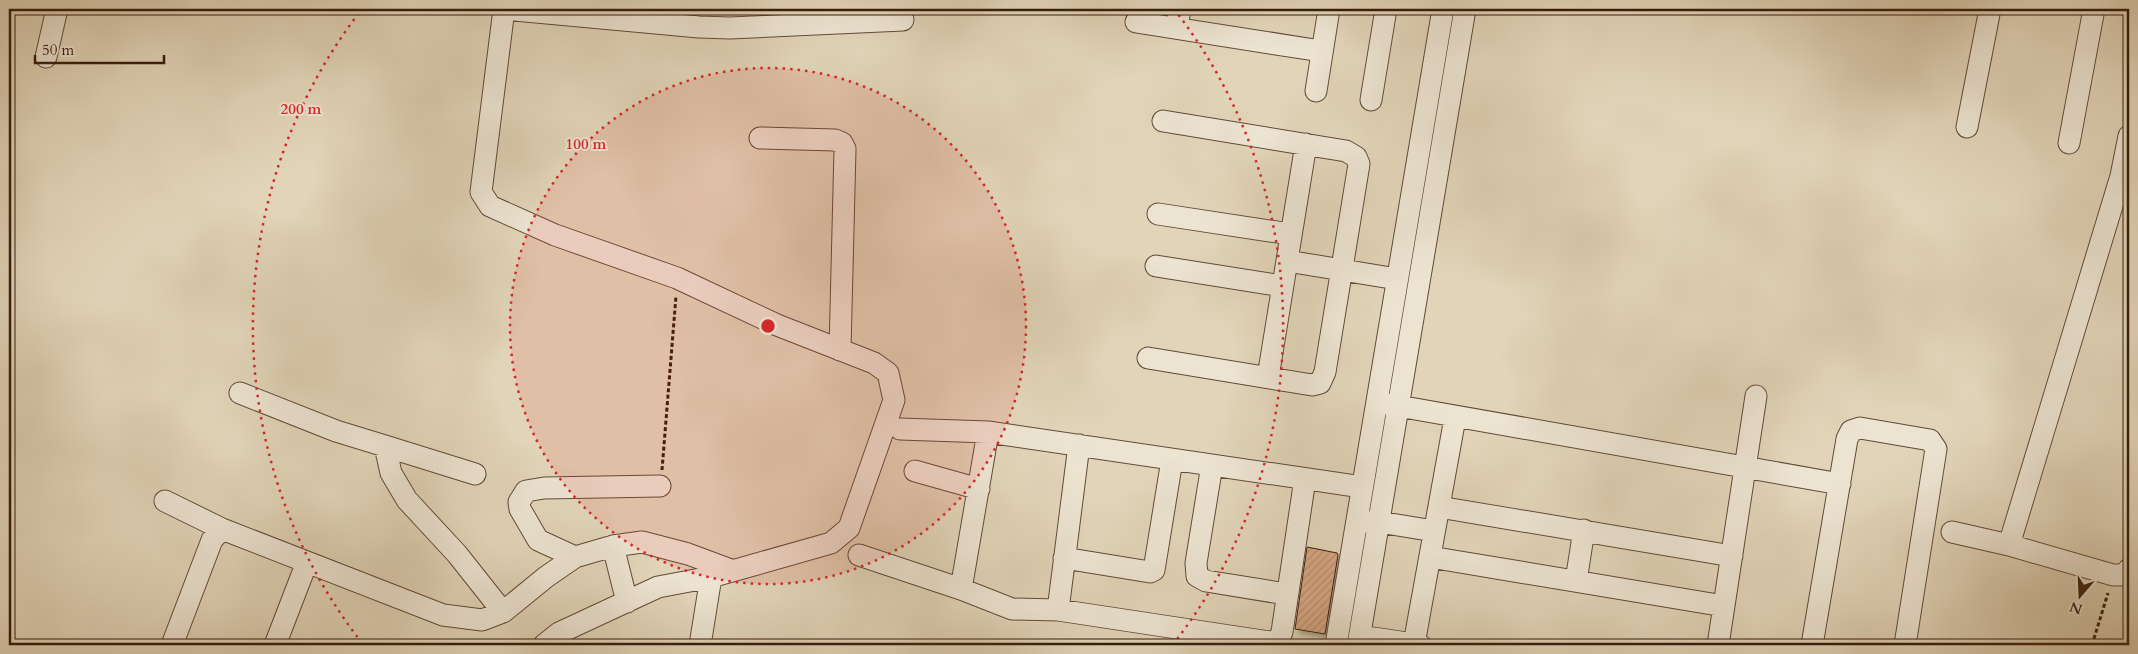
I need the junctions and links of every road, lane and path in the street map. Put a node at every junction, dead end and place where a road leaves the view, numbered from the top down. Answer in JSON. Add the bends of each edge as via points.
{"nodes":[{"id":1,"x":57,"y":9,"type":"edge"},
{"id":2,"x":504,"y":9,"type":"edge"},
{"id":3,"x":1329,"y":9,"type":"edge"},
{"id":4,"x":1386,"y":9,"type":"edge"},
{"id":5,"x":1443,"y":9,"type":"edge"},
{"id":6,"x":1465,"y":9,"type":"edge"},
{"id":7,"x":1990,"y":9,"type":"edge"},
{"id":8,"x":2094,"y":9,"type":"edge"},
{"id":9,"x":1178,"y":19,"type":"edge"},
{"id":10,"x":903,"y":20,"type":"dead end"},
{"id":11,"x":1136,"y":22,"type":"dead end"},
{"id":12,"x":1321,"y":52,"type":"junction"},
{"id":13,"x":46,"y":57,"type":"dead end"},
{"id":14,"x":1316,"y":91,"type":"dead end"},
{"id":15,"x":1371,"y":100,"type":"dead end"},
{"id":16,"x":1164,"y":120,"type":"dead end"},
{"id":17,"x":1967,"y":127,"type":"dead end"},
{"id":18,"x":2129,"y":136,"type":"edge"},
{"id":19,"x":760,"y":138,"type":"dead end"},
{"id":20,"x":2069,"y":143,"type":"dead end"},
{"id":21,"x":1306,"y":144,"type":"junction"},
{"id":22,"x":2125,"y":177,"type":"edge"},
{"id":23,"x":1158,"y":214,"type":"dead end"},
{"id":24,"x":1290,"y":234,"type":"junction"},
{"id":25,"x":1287,"y":261,"type":"junction"},
{"id":26,"x":1156,"y":266,"type":"dead end"},
{"id":27,"x":1343,"y":270,"type":"junction"},
{"id":28,"x":677,"y":278,"type":"junction"},
{"id":29,"x":1397,"y":279,"type":"junction"},
{"id":30,"x":1282,"y":286,"type":"junction"},
{"id":31,"x":840,"y":350,"type":"junction"},
{"id":32,"x":1148,"y":358,"type":"dead end"},
{"id":33,"x":1268,"y":377,"type":"junction"},
{"id":34,"x":240,"y":393,"type":"dead end"},
{"id":35,"x":1756,"y":396,"type":"dead end"},
{"id":36,"x":1377,"y":401,"type":"junction"},
{"id":37,"x":1399,"y":408,"type":"junction"},
{"id":38,"x":1455,"y":418,"type":"junction"},
{"id":39,"x":900,"y":429,"type":"dead end"},
{"id":40,"x":988,"y":432,"type":"junction"},
{"id":41,"x":1080,"y":445,"type":"junction"},
{"id":42,"x":385,"y":446,"type":"junction"},
{"id":43,"x":1172,"y":460,"type":"junction"},
{"id":44,"x":1212,"y":465,"type":"junction"},
{"id":45,"x":1747,"y":468,"type":"junction"},
{"id":46,"x":915,"y":471,"type":"dead end"},
{"id":47,"x":475,"y":474,"type":"dead end"},
{"id":48,"x":1305,"y":479,"type":"junction"},
{"id":49,"x":1840,"y":484,"type":"junction"},
{"id":50,"x":660,"y":486,"type":"joint"},
{"id":51,"x":1362,"y":487,"type":"junction"},
{"id":52,"x":979,"y":489,"type":"junction"},
{"id":53,"x":165,"y":501,"type":"dead end"},
{"id":54,"x":1439,"y":507,"type":"junction"},
{"id":55,"x":1356,"y":522,"type":"junction"},
{"id":56,"x":1379,"y":522,"type":"junction"},
{"id":57,"x":222,"y":529,"type":"junction"},
{"id":58,"x":1584,"y":530,"type":"junction"},
{"id":59,"x":1434,"y":532,"type":"junction"},
{"id":60,"x":1952,"y":532,"type":"dead end"},
{"id":61,"x":2009,"y":545,"type":"junction"},
{"id":62,"x":614,"y":546,"type":"junction"},
{"id":63,"x":859,"y":555,"type":"dead end"},
{"id":64,"x":1732,"y":556,"type":"junction"},
{"id":65,"x":575,"y":557,"type":"junction"},
{"id":66,"x":1430,"y":557,"type":"junction"},
{"id":67,"x":1064,"y":558,"type":"junction"},
{"id":68,"x":307,"y":562,"type":"junction"},
{"id":69,"x":2121,"y":572,"type":"edge"},
{"id":70,"x":721,"y":574,"type":"junction"},
{"id":71,"x":1576,"y":581,"type":"junction"},
{"id":72,"x":961,"y":589,"type":"junction"},
{"id":73,"x":1286,"y":594,"type":"junction"},
{"id":74,"x":626,"y":602,"type":"junction"},
{"id":75,"x":1724,"y":606,"type":"junction"},
{"id":76,"x":1058,"y":610,"type":"junction"},
{"id":77,"x":503,"y":612,"type":"junction"},
{"id":78,"x":1359,"y":640,"type":"edge"},
{"id":79,"x":172,"y":645,"type":"edge"},
{"id":80,"x":275,"y":645,"type":"edge"},
{"id":81,"x":544,"y":645,"type":"edge"},
{"id":82,"x":700,"y":645,"type":"edge"},
{"id":83,"x":1336,"y":645,"type":"edge"},
{"id":84,"x":1417,"y":645,"type":"edge"},
{"id":85,"x":1718,"y":645,"type":"edge"},
{"id":86,"x":1812,"y":645,"type":"edge"},
{"id":87,"x":1905,"y":645,"type":"edge"},
{"id":88,"x":2092,"y":645,"type":"edge"}],
"edges":[{"from":1,"to":13,"type":"street"},
{"from":2,"to":10,"type":"street","via":[[699,27]]},
{"from":2,"to":28,"type":"street","via":[[481,192],[484,200],[490,206],[555,235]]},
{"from":3,"to":12,"type":"street"},
{"from":4,"to":15,"type":"street"},
{"from":5,"to":29,"type":"street"},
{"from":6,"to":37,"type":"street"},
{"from":7,"to":17,"type":"street"},
{"from":8,"to":20,"type":"street"},
{"from":9,"to":11,"type":"street"},
{"from":9,"to":12,"type":"street"},
{"from":12,"to":14,"type":"street"},
{"from":16,"to":21,"type":"street"},
{"from":18,"to":22,"type":"street"},
{"from":19,"to":31,"type":"street","via":[[835,140],[845,149]]},
{"from":21,"to":24,"type":"street"},
{"from":21,"to":27,"type":"street","via":[[1346,151],[1358,160]]},
{"from":22,"to":61,"type":"street"},
{"from":23,"to":24,"type":"street"},
{"from":24,"to":25,"type":"street"},
{"from":25,"to":27,"type":"street"},
{"from":25,"to":30,"type":"street"},
{"from":26,"to":30,"type":"street"},
{"from":27,"to":29,"type":"street"},
{"from":27,"to":33,"type":"street","via":[[1322,381],[1312,385]]},
{"from":28,"to":31,"type":"street","via":[[777,325]]},
{"from":28,"to":50,"type":"path"},
{"from":29,"to":36,"type":"street"},
{"from":30,"to":33,"type":"street"},
{"from":31,"to":70,"type":"street","via":[[888,372],[894,400],[849,528],[831,543]]},
{"from":32,"to":33,"type":"street"},
{"from":34,"to":42,"type":"street"},
{"from":35,"to":45,"type":"street"},
{"from":36,"to":37,"type":"street"},
{"from":36,"to":51,"type":"street"},
{"from":37,"to":38,"type":"street"},
{"from":37,"to":56,"type":"street"},
{"from":38,"to":45,"type":"street"},
{"from":38,"to":54,"type":"street"},
{"from":39,"to":40,"type":"street"},
{"from":40,"to":41,"type":"street"},
{"from":40,"to":52,"type":"street"},
{"from":41,"to":43,"type":"street"},
{"from":41,"to":67,"type":"street"},
{"from":42,"to":47,"type":"street"},
{"from":42,"to":77,"type":"street","via":[[391,473],[407,500],[457,554]]},
{"from":43,"to":44,"type":"street"},
{"from":43,"to":67,"type":"street","via":[[1154,570],[1150,572]]},
{"from":44,"to":48,"type":"street"},
{"from":44,"to":73,"type":"street","via":[[1196,563],[1197,576],[1206,582]]},
{"from":45,"to":49,"type":"street"},
{"from":45,"to":64,"type":"street"},
{"from":46,"to":52,"type":"street"},
{"from":48,"to":51,"type":"street"},
{"from":48,"to":73,"type":"street"},
{"from":49,"to":86,"type":"street"},
{"from":49,"to":87,"type":"street","via":[[1847,439],[1855,428],[1925,438],[1935,444]]},
{"from":50,"to":65,"type":"street","via":[[526,491],[519,502],[520,509],[538,540]]},
{"from":51,"to":55,"type":"street"},
{"from":52,"to":72,"type":"street"},
{"from":53,"to":57,"type":"street"},
{"from":54,"to":58,"type":"street"},
{"from":54,"to":59,"type":"street"},
{"from":55,"to":56,"type":"street"},
{"from":55,"to":83,"type":"street"},
{"from":56,"to":59,"type":"street"},
{"from":56,"to":78,"type":"street"},
{"from":57,"to":68,"type":"street"},
{"from":57,"to":79,"type":"street","via":[[212,540]]},
{"from":58,"to":64,"type":"street"},
{"from":58,"to":71,"type":"street"},
{"from":59,"to":66,"type":"street"},
{"from":60,"to":61,"type":"street"},
{"from":61,"to":69,"type":"street"},
{"from":62,"to":65,"type":"street"},
{"from":62,"to":70,"type":"street","via":[[642,542],[688,554]]},
{"from":62,"to":74,"type":"street"},
{"from":63,"to":72,"type":"street"},
{"from":64,"to":75,"type":"street"},
{"from":65,"to":77,"type":"street"},
{"from":66,"to":71,"type":"street"},
{"from":66,"to":84,"type":"street"},
{"from":67,"to":76,"type":"street"},
{"from":68,"to":77,"type":"street","via":[[443,615],[482,620]]},
{"from":68,"to":80,"type":"street"},
{"from":69,"to":88,"type":"path"},
{"from":70,"to":74,"type":"street","via":[[658,587]]},
{"from":70,"to":82,"type":"street"},
{"from":71,"to":75,"type":"street"},
{"from":72,"to":76,"type":"street","via":[[1012,609]]},
{"from":73,"to":76,"type":"street","via":[[1282,632],[1278,641],[1269,642]]},
{"from":74,"to":81,"type":"street","via":[[559,633]]},
{"from":75,"to":85,"type":"street"},
{"from":78,"to":84,"type":"street"}]}
